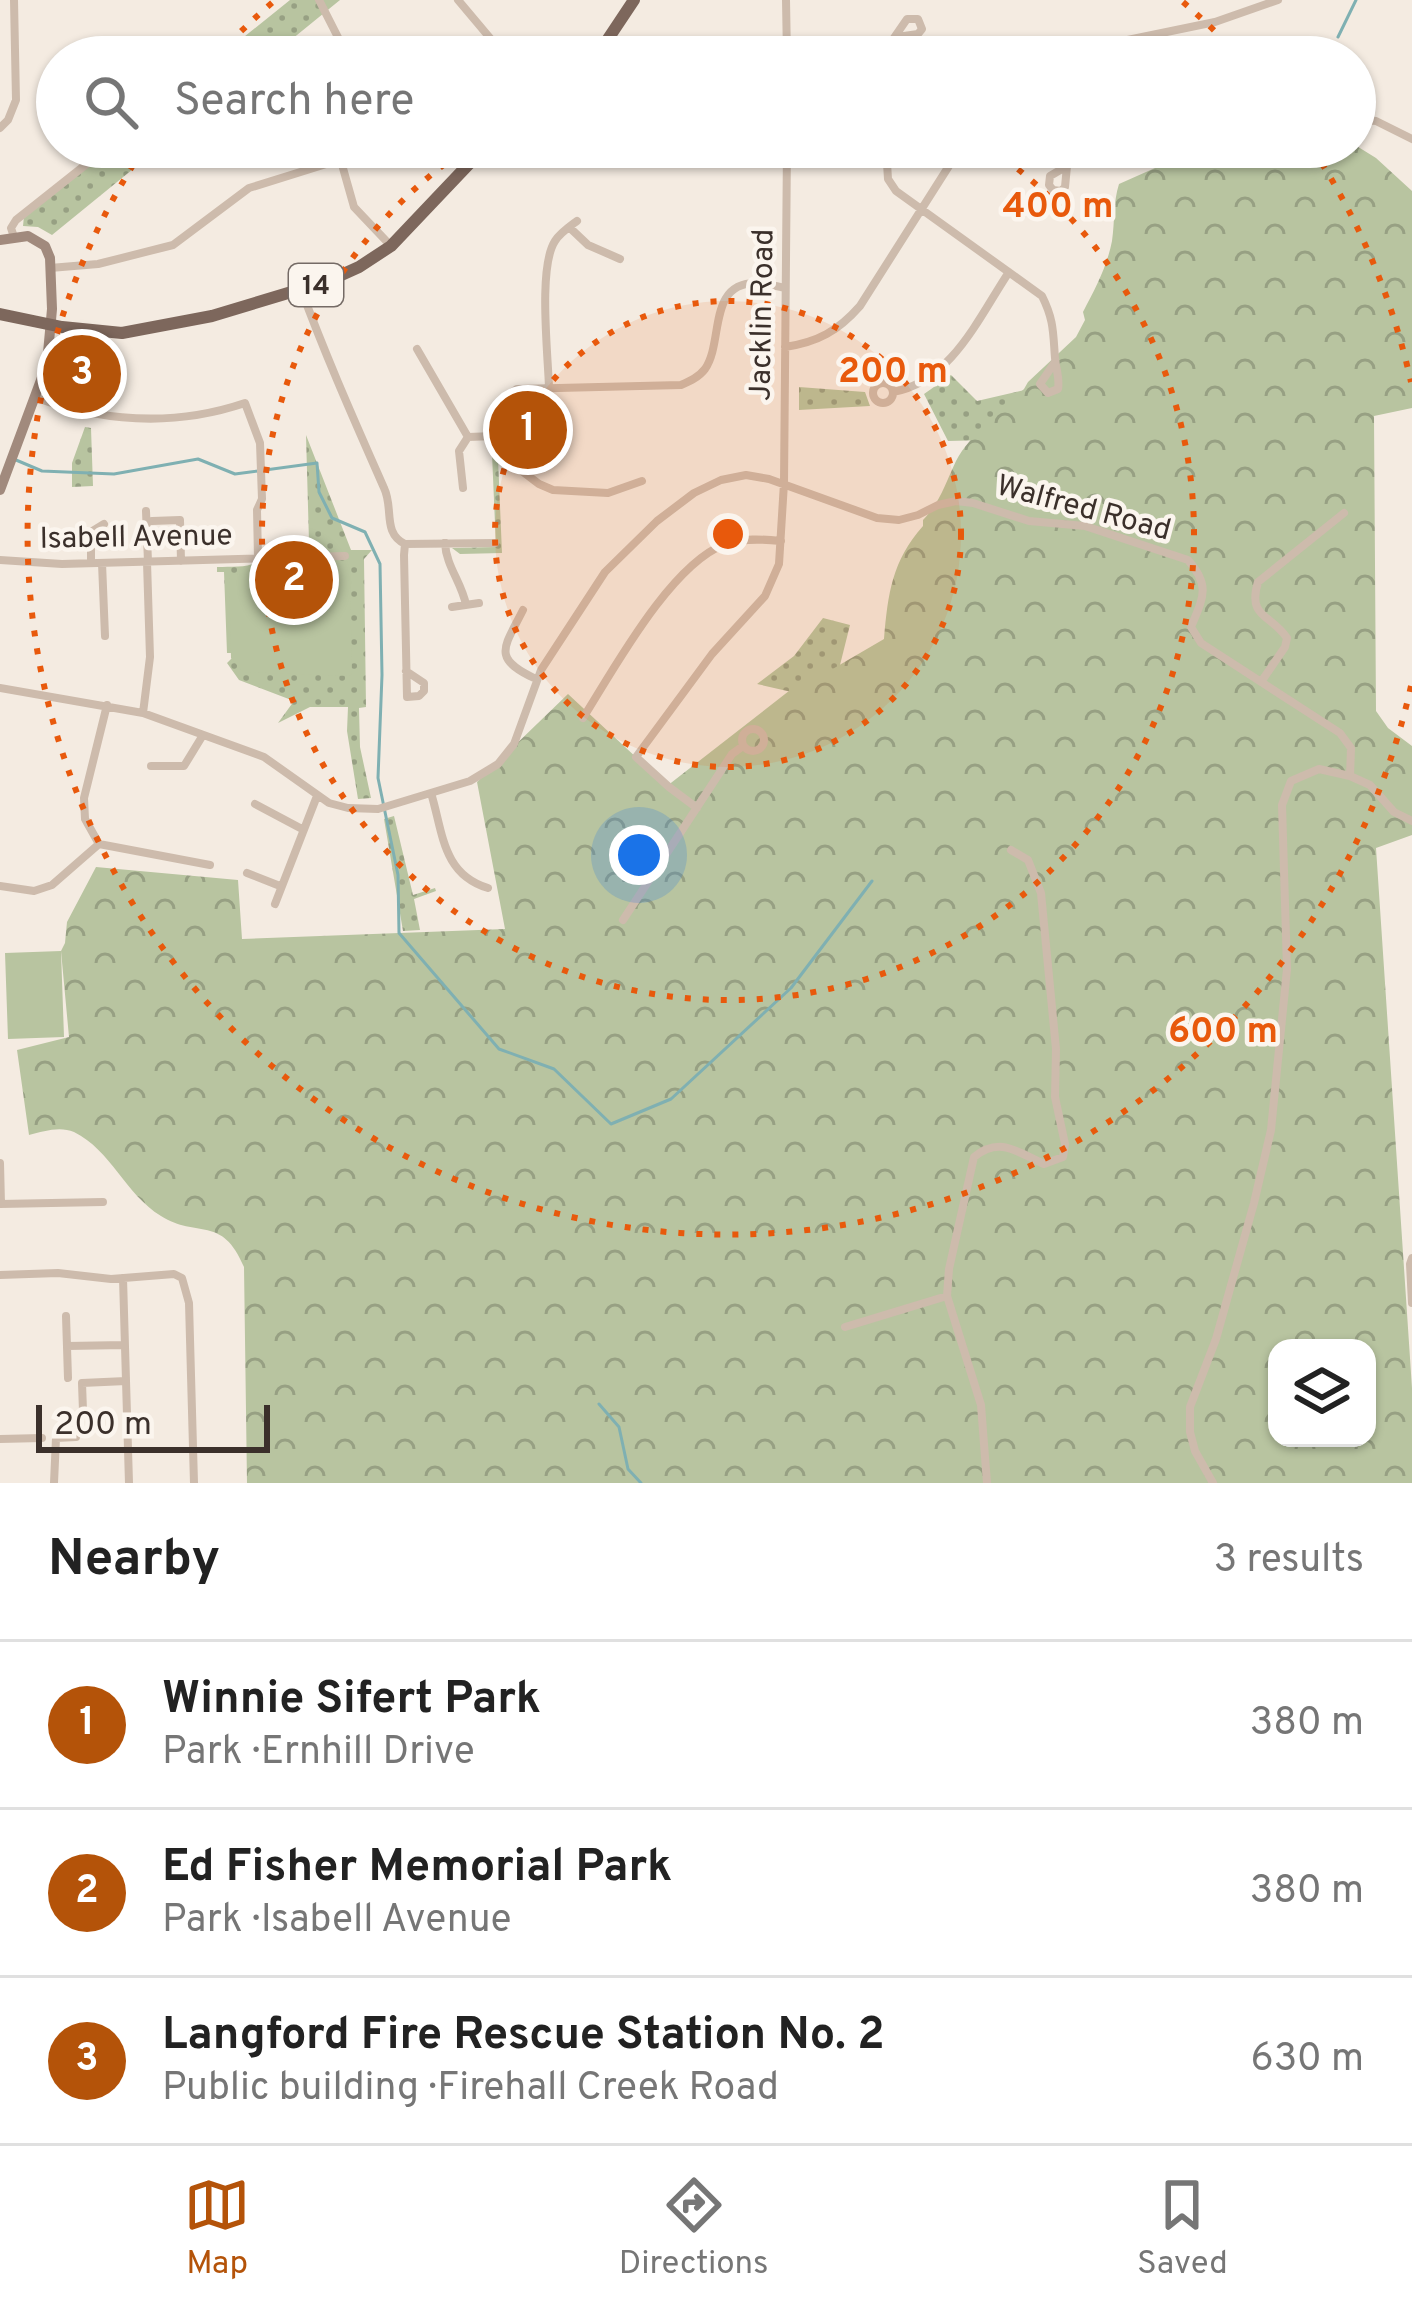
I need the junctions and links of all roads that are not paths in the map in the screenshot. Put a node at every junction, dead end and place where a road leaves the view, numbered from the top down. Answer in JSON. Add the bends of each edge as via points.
{"nodes":[{"id":1,"x":14,"y":0,"type":"edge"},
{"id":2,"x":319,"y":0,"type":"edge"},
{"id":3,"x":458,"y":0,"type":"edge"},
{"id":4,"x":634,"y":0,"type":"edge"},
{"id":5,"x":786,"y":0,"type":"edge"},
{"id":6,"x":1278,"y":0,"type":"edge"},
{"id":7,"x":337,"y":36,"type":"edge"},
{"id":8,"x":488,"y":36,"type":"edge"},
{"id":9,"x":610,"y":36,"type":"edge"},
{"id":10,"x":787,"y":36,"type":"edge"},
{"id":11,"x":1153,"y":36,"type":"edge"},
{"id":12,"x":1376,"y":121,"type":"edge"},
{"id":13,"x":0,"y":128,"type":"edge"},
{"id":14,"x":1412,"y":139,"type":"edge"},
{"id":15,"x":81,"y":168,"type":"edge"},
{"id":16,"x":311,"y":168,"type":"edge"},
{"id":17,"x":342,"y":168,"type":"edge"},
{"id":18,"x":465,"y":168,"type":"edge"},
{"id":19,"x":787,"y":168,"type":"edge"},
{"id":20,"x":887,"y":168,"type":"edge"},
{"id":21,"x":948,"y":168,"type":"edge"},
{"id":22,"x":920,"y":208,"type":"junction"},
{"id":23,"x":14,"y":237,"type":"junction"},
{"id":24,"x":0,"y":240,"type":"edge"},
{"id":25,"x":391,"y":245,"type":"junction"},
{"id":26,"x":620,"y":259,"type":"dead end"},
{"id":27,"x":50,"y":268,"type":"junction"},
{"id":28,"x":1009,"y":272,"type":"junction"},
{"id":29,"x":785,"y":288,"type":"junction"},
{"id":30,"x":301,"y":289,"type":"junction"},
{"id":31,"x":0,"y":314,"type":"edge"},
{"id":32,"x":52,"y":325,"type":"junction"},
{"id":33,"x":101,"y":332,"type":"junction"},
{"id":34,"x":784,"y":346,"type":"junction"},
{"id":35,"x":417,"y":349,"type":"dead end"},
{"id":36,"x":1055,"y":362,"type":"dead end"},
{"id":37,"x":47,"y":364,"type":"junction"},
{"id":38,"x":550,"y":388,"type":"junction"},
{"id":39,"x":893,"y":392,"type":"dead end"},
{"id":40,"x":34,"y":398,"type":"junction"},
{"id":41,"x":495,"y":436,"type":"junction"},
{"id":42,"x":468,"y":437,"type":"junction"},
{"id":43,"x":642,"y":481,"type":"dead end"},
{"id":44,"x":1,"y":483,"type":"edge"},
{"id":45,"x":784,"y":483,"type":"junction"},
{"id":46,"x":463,"y":488,"type":"dead end"},
{"id":47,"x":146,"y":511,"type":"dead end"},
{"id":48,"x":1344,"y":513,"type":"dead end"},
{"id":49,"x":152,"y":521,"type":"dead end"},
{"id":50,"x":104,"y":524,"type":"dead end"},
{"id":51,"x":781,"y":541,"type":"junction"},
{"id":52,"x":445,"y":543,"type":"junction"},
{"id":53,"x":495,"y":543,"type":"dead end"},
{"id":54,"x":405,"y":544,"type":"junction"},
{"id":55,"x":345,"y":556,"type":"dead end"},
{"id":56,"x":258,"y":558,"type":"junction"},
{"id":57,"x":0,"y":560,"type":"edge"},
{"id":58,"x":181,"y":561,"type":"junction"},
{"id":59,"x":147,"y":562,"type":"junction"},
{"id":60,"x":97,"y":563,"type":"junction"},
{"id":61,"x":479,"y":603,"type":"dead end"},
{"id":62,"x":466,"y":605,"type":"junction"},
{"id":63,"x":452,"y":607,"type":"dead end"},
{"id":64,"x":523,"y":610,"type":"dead end"},
{"id":65,"x":104,"y":636,"type":"dead end"},
{"id":66,"x":406,"y":671,"type":"dead end"},
{"id":67,"x":536,"y":679,"type":"junction"},
{"id":68,"x":1261,"y":682,"type":"junction"},
{"id":69,"x":0,"y":688,"type":"edge"},
{"id":70,"x":106,"y":706,"type":"junction"},
{"id":71,"x":143,"y":713,"type":"junction"},
{"id":72,"x":583,"y":718,"type":"dead end"},
{"id":73,"x":203,"y":735,"type":"junction"},
{"id":74,"x":743,"y":746,"type":"dead end"},
{"id":75,"x":151,"y":766,"type":"dead end"},
{"id":76,"x":1351,"y":776,"type":"junction"},
{"id":77,"x":431,"y":793,"type":"junction"},
{"id":78,"x":317,"y":796,"type":"junction"},
{"id":79,"x":255,"y":804,"type":"dead end"},
{"id":80,"x":697,"y":808,"type":"junction"},
{"id":81,"x":1412,"y":821,"type":"edge"},
{"id":82,"x":302,"y":830,"type":"junction"},
{"id":83,"x":99,"y":844,"type":"junction"},
{"id":84,"x":1011,"y":850,"type":"dead end"},
{"id":85,"x":210,"y":865,"type":"dead end"},
{"id":86,"x":247,"y":873,"type":"dead end"},
{"id":87,"x":0,"y":886,"type":"edge"},
{"id":88,"x":280,"y":886,"type":"junction"},
{"id":89,"x":488,"y":888,"type":"dead end"},
{"id":90,"x":274,"y":904,"type":"dead end"},
{"id":91,"x":623,"y":920,"type":"dead end"},
{"id":92,"x":0,"y":1163,"type":"edge"},
{"id":93,"x":103,"y":1202,"type":"dead end"},
{"id":94,"x":1,"y":1204,"type":"edge"},
{"id":95,"x":1412,"y":1258,"type":"edge"},
{"id":96,"x":0,"y":1275,"type":"edge"},
{"id":97,"x":123,"y":1278,"type":"junction"},
{"id":98,"x":947,"y":1296,"type":"junction"},
{"id":99,"x":1412,"y":1303,"type":"edge"},
{"id":100,"x":66,"y":1316,"type":"dead end"},
{"id":101,"x":845,"y":1327,"type":"dead end"},
{"id":102,"x":125,"y":1345,"type":"junction"},
{"id":103,"x":67,"y":1346,"type":"junction"},
{"id":104,"x":68,"y":1378,"type":"dead end"},
{"id":105,"x":126,"y":1381,"type":"junction"},
{"id":106,"x":83,"y":1411,"type":"dead end"},
{"id":107,"x":76,"y":1437,"type":"dead end"},
{"id":108,"x":42,"y":1438,"type":"dead end"},
{"id":109,"x":0,"y":1439,"type":"edge"},
{"id":110,"x":54,"y":1483,"type":"edge"},
{"id":111,"x":129,"y":1483,"type":"edge"},
{"id":112,"x":194,"y":1483,"type":"edge"},
{"id":113,"x":986,"y":1483,"type":"edge"},
{"id":114,"x":1213,"y":1483,"type":"edge"}],
"edges":[{"from":1,"to":13,"type":"street","via":[[16,100]]},
{"from":2,"to":7,"type":"street"},
{"from":3,"to":8,"type":"street"},
{"from":4,"to":9,"type":"main road"},
{"from":5,"to":10,"type":"street"},
{"from":6,"to":11,"type":"street"},
{"from":12,"to":14,"type":"street"},
{"from":15,"to":23,"type":"street","via":[[16,220]]},
{"from":16,"to":27,"type":"street","via":[[255,184],[169,247]]},
{"from":17,"to":25,"type":"street","via":[[354,207]]},
{"from":18,"to":25,"type":"main road","number":"14"},
{"from":19,"to":29,"type":"street","name":"Jacklin Road"},
{"from":20,"to":22,"type":"street","via":[[896,191]]},
{"from":21,"to":22,"type":"street"},
{"from":22,"to":28,"type":"street"},
{"from":22,"to":34,"type":"street","via":[[842,327]]},
{"from":23,"to":24,"type":"main road"},
{"from":23,"to":27,"type":"main road","via":[[42,243]]},
{"from":25,"to":30,"type":"main road","number":"14"},
{"from":26,"to":38,"type":"street","via":[[588,245],[573,224],[556,238],[546,274]]},
{"from":27,"to":32,"type":"main road"},
{"from":28,"to":36,"type":"street","via":[[1042,296],[1054,320]]},
{"from":28,"to":39,"type":"street","via":[[943,367]]},
{"from":29,"to":34,"type":"street","name":"Jacklin Road"},
{"from":29,"to":38,"type":"street","via":[[754,283],[729,294],[707,367],[681,385]]},
{"from":30,"to":33,"type":"main road","number":"14","via":[[176,324]]},
{"from":30,"to":54,"type":"street","via":[[390,500],[390,531]]},
{"from":31,"to":32,"type":"main road","number":"14"},
{"from":32,"to":33,"type":"main road","number":"14"},
{"from":32,"to":37,"type":"main road"},
{"from":33,"to":37,"type":"main road"},
{"from":34,"to":45,"type":"street","name":"Jacklin Road"},
{"from":35,"to":42,"type":"street"},
{"from":37,"to":40,"type":"main road"},
{"from":38,"to":41,"type":"street","via":[[505,396]]},
{"from":40,"to":44,"type":"main road"},
{"from":40,"to":56,"type":"street","via":[[104,418],[168,420],[245,403],[260,443]]},
{"from":41,"to":42,"type":"street"},
{"from":41,"to":43,"type":"street","via":[[500,455],[546,488],[608,493]]},
{"from":42,"to":46,"type":"street","via":[[459,451]]},
{"from":45,"to":51,"type":"street","name":"Jacklin Road"},
{"from":45,"to":67,"type":"street","name":"Walfred Road","via":[[733,476],[670,511],[605,572]]},
{"from":45,"to":68,"type":"street","name":"Walfred Road","via":[[877,518],[973,503],[1029,521],[1085,526],[1188,560],[1203,583],[1194,635]]},
{"from":47,"to":59,"type":"street"},
{"from":48,"to":68,"type":"street","via":[[1258,582],[1258,612],[1287,638]]},
{"from":49,"to":58,"type":"street","via":[[180,520]]},
{"from":50,"to":60,"type":"street","via":[[91,532]]},
{"from":51,"to":72,"type":"street","via":[[741,540],[697,562],[654,607]]},
{"from":51,"to":80,"type":"street","name":"Jacklin Road","via":[[765,596],[636,757]]},
{"from":52,"to":53,"type":"street"},
{"from":52,"to":54,"type":"street"},
{"from":52,"to":62,"type":"street"},
{"from":54,"to":66,"type":"street"},
{"from":55,"to":56,"type":"street","name":"Isabell Avenue"},
{"from":56,"to":58,"type":"street","name":"Isabell Avenue"},
{"from":57,"to":60,"type":"street","name":"Isabell Avenue"},
{"from":58,"to":59,"type":"street","name":"Isabell Avenue"},
{"from":59,"to":60,"type":"street","name":"Isabell Avenue"},
{"from":59,"to":71,"type":"street"},
{"from":60,"to":65,"type":"street"},
{"from":61,"to":62,"type":"street"},
{"from":62,"to":63,"type":"street"},
{"from":64,"to":67,"type":"street","via":[[506,659]]},
{"from":67,"to":77,"type":"street","name":"Walfred Road","via":[[505,758]]},
{"from":68,"to":76,"type":"street","name":"Walfred Road","via":[[1340,733],[1351,748]]},
{"from":69,"to":70,"type":"street","name":"Walfred Road"},
{"from":70,"to":71,"type":"street","name":"Walfred Road"},
{"from":70,"to":83,"type":"street","via":[[84,798]]},
{"from":71,"to":73,"type":"street","name":"Walfred Road"},
{"from":73,"to":75,"type":"street","via":[[184,766]]},
{"from":73,"to":78,"type":"street","name":"Walfred Road","via":[[264,757]]},
{"from":74,"to":80,"type":"street"},
{"from":76,"to":81,"type":"street"},
{"from":76,"to":114,"type":"street","via":[[1319,769],[1291,782],[1282,805],[1287,969],[1270,1130],[1216,1339],[1190,1407],[1195,1451]]},
{"from":77,"to":78,"type":"street","name":"Walfred Road","via":[[366,810]]},
{"from":77,"to":89,"type":"street","via":[[446,854],[463,876]]},
{"from":78,"to":82,"type":"street"},
{"from":79,"to":82,"type":"street"},
{"from":80,"to":91,"type":"street"},
{"from":82,"to":88,"type":"street"},
{"from":83,"to":85,"type":"street"},
{"from":83,"to":87,"type":"street","via":[[52,885]]},
{"from":84,"to":98,"type":"street","via":[[1028,860],[1041,893],[1054,1097],[1065,1144],[1063,1157],[1044,1164],[999,1144],[974,1157]]},
{"from":86,"to":88,"type":"street"},
{"from":88,"to":90,"type":"street"},
{"from":92,"to":94,"type":"street"},
{"from":93,"to":94,"type":"street"},
{"from":95,"to":99,"type":"street"},
{"from":96,"to":97,"type":"street"},
{"from":97,"to":102,"type":"street"},
{"from":97,"to":112,"type":"street","via":[[182,1278]]},
{"from":98,"to":101,"type":"street"},
{"from":98,"to":113,"type":"street","via":[[981,1405]]},
{"from":100,"to":103,"type":"street"},
{"from":102,"to":103,"type":"street"},
{"from":102,"to":105,"type":"street"},
{"from":103,"to":104,"type":"street"},
{"from":105,"to":106,"type":"street","via":[[82,1383]]},
{"from":105,"to":111,"type":"street"},
{"from":107,"to":110,"type":"street","via":[[56,1438]]},
{"from":108,"to":109,"type":"street"}]}
